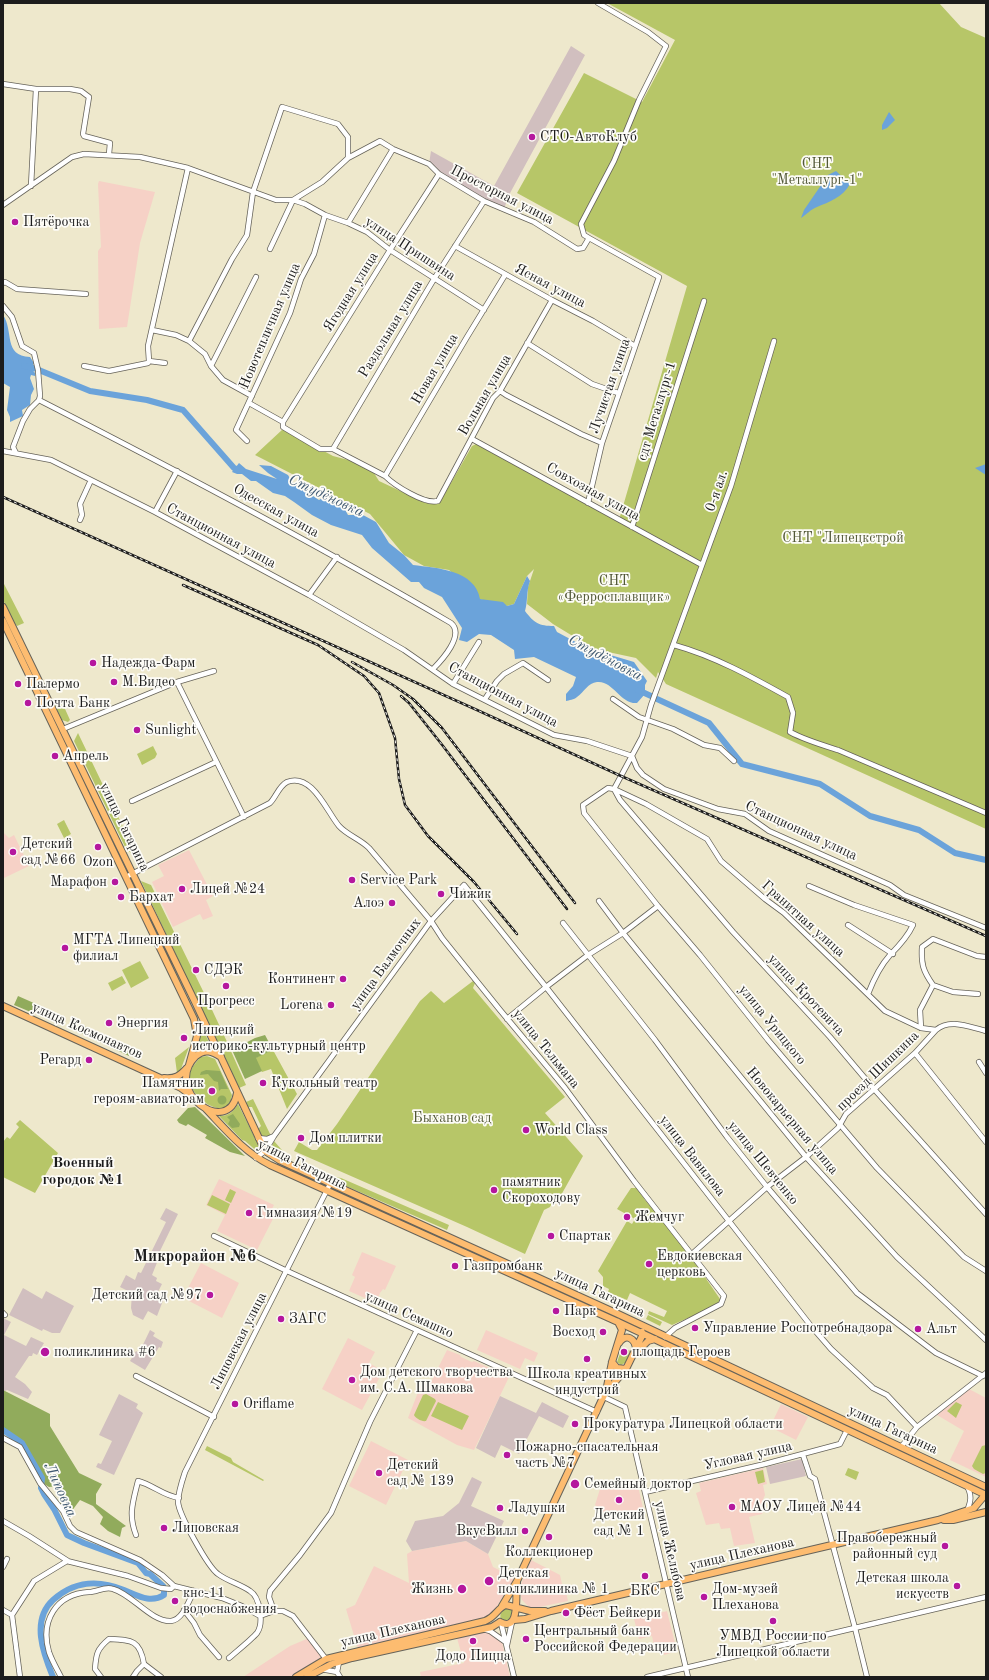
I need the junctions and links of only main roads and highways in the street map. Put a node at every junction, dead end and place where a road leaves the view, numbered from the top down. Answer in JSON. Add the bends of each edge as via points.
{"nodes":[{"id":1,"x":3,"y":607,"type":"edge"},
{"id":2,"x":3,"y":621,"type":"edge"},
{"id":3,"x":21,"y":651,"type":"junction"},
{"id":4,"x":3,"y":1006,"type":"edge"},
{"id":5,"x":221,"y":1057,"type":"junction"},
{"id":6,"x":188,"y":1066,"type":"junction"},
{"id":7,"x":160,"y":1078,"type":"junction"},
{"id":8,"x":237,"y":1093,"type":"junction"},
{"id":9,"x":192,"y":1096,"type":"junction"},
{"id":10,"x":206,"y":1109,"type":"junction"},
{"id":11,"x":423,"y":1226,"type":"junction"},
{"id":12,"x":419,"y":1233,"type":"junction"},
{"id":13,"x":618,"y":1322,"type":"junction"},
{"id":14,"x":638,"y":1324,"type":"junction"},
{"id":15,"x":643,"y":1334,"type":"junction"},
{"id":16,"x":665,"y":1337,"type":"junction"},
{"id":17,"x":654,"y":1339,"type":"junction"},
{"id":18,"x":619,"y":1343,"type":"junction"},
{"id":19,"x":636,"y":1349,"type":"junction"},
{"id":20,"x":630,"y":1361,"type":"junction"},
{"id":21,"x":612,"y":1362,"type":"junction"},
{"id":22,"x":626,"y":1369,"type":"junction"},
{"id":23,"x":605,"y":1394,"type":"junction"},
{"id":24,"x":902,"y":1447,"type":"junction"},
{"id":25,"x":895,"y":1452,"type":"junction"},
{"id":26,"x":984,"y":1486,"type":"edge"},
{"id":27,"x":985,"y":1498,"type":"edge"},
{"id":28,"x":986,"y":1512,"type":"edge"},
{"id":29,"x":974,"y":1515,"type":"junction"},
{"id":30,"x":938,"y":1520,"type":"junction"},
{"id":31,"x":517,"y":1581,"type":"junction"},
{"id":32,"x":507,"y":1598,"type":"junction"},
{"id":33,"x":502,"y":1606,"type":"junction"},
{"id":34,"x":515,"y":1606,"type":"junction"},
{"id":35,"x":551,"y":1611,"type":"junction"},
{"id":36,"x":497,"y":1613,"type":"junction"},
{"id":37,"x":513,"y":1621,"type":"junction"},
{"id":38,"x":500,"y":1623,"type":"junction"},
{"id":39,"x":296,"y":1677,"type":"edge"},
{"id":40,"x":307,"y":1677,"type":"edge"}],
"edges":[{"from":1,"to":3,"type":"main road","name":"улица Гагарина"},
{"from":2,"to":3,"type":"main road","name":"улица Гагарина"},
{"from":3,"to":5,"type":"main road","name":"улица Гагарина","via":[[63,729]]},
{"from":3,"to":6,"type":"main road","name":"улица Гагарина","via":[[194,1019],[197,1036]]},
{"from":4,"to":7,"type":"main road","name":"улица Космонавтов"},
{"from":5,"to":6,"type":"main road","via":[[206,1051],[198,1055]]},
{"from":5,"to":8,"type":"main road"},
{"from":6,"to":7,"type":"main road","via":[[181,1075]]},
{"from":6,"to":9,"type":"main road","via":[[186,1081]]},
{"from":7,"to":9,"type":"main road","name":"улица Космонавтов"},
{"from":8,"to":10,"type":"main road","via":[[234,1103],[226,1110],[216,1113]]},
{"from":8,"to":11,"type":"main road","name":"улица Гагарина","via":[[265,1151],[279,1160]]},
{"from":9,"to":10,"type":"main road"},
{"from":10,"to":12,"type":"main road","name":"улица Гагарина","via":[[256,1158]]},
{"from":11,"to":12,"type":"main road","via":[[417,1227]]},
{"from":11,"to":14,"type":"main road","name":"улица Гагарина"},
{"from":12,"to":13,"type":"main road","name":"улица Гагарина"},
{"from":13,"to":15,"type":"main road","name":"улица Гагарина"},
{"from":13,"to":18,"type":"main road","via":[[622,1330]]},
{"from":14,"to":15,"type":"main road"},
{"from":14,"to":16,"type":"main road","name":"улица Гагарина"},
{"from":15,"to":17,"type":"main road","name":"улица Гагарина"},
{"from":15,"to":19,"type":"main road"},
{"from":16,"to":17,"type":"main road"},
{"from":16,"to":24,"type":"main road","name":"улица Гагарина"},
{"from":17,"to":20,"type":"main road","via":[[642,1346]]},
{"from":17,"to":25,"type":"main road","name":"улица Гагарина"},
{"from":18,"to":19,"type":"main road","via":[[622,1338],[627,1337],[635,1343]]},
{"from":18,"to":21,"type":"main road"},
{"from":19,"to":20,"type":"main road"},
{"from":20,"to":22,"type":"main road"},
{"from":21,"to":22,"type":"main road","via":[[617,1368]]},
{"from":21,"to":23,"type":"main road"},
{"from":22,"to":23,"type":"main road"},
{"from":23,"to":31,"type":"main road"},
{"from":24,"to":25,"type":"main road"},
{"from":24,"to":26,"type":"main road","name":"улица Гагарина"},
{"from":25,"to":27,"type":"main road","name":"улица Гагарина","via":[[967,1486]]},
{"from":26,"to":27,"type":"main road","name":"улица Гагарина"},
{"from":27,"to":29,"type":"main road"},
{"from":27,"to":30,"type":"main road","name":"улица Плеханова","via":[[974,1508]]},
{"from":28,"to":29,"type":"main road","name":"улица Плеханова"},
{"from":29,"to":30,"type":"main road","name":"улица Плеханова","via":[[953,1520]]},
{"from":30,"to":35,"type":"main road","name":"улица Плеханова"},
{"from":31,"to":32,"type":"main road"},
{"from":31,"to":34,"type":"main road"},
{"from":32,"to":33,"type":"main road"},
{"from":32,"to":34,"type":"main road"},
{"from":33,"to":34,"type":"main road"},
{"from":33,"to":36,"type":"main road"},
{"from":34,"to":35,"type":"main road","name":"улица Плеханова","via":[[530,1611]]},
{"from":34,"to":37,"type":"main road","via":[[517,1612]]},
{"from":35,"to":37,"type":"main road","name":"улица Плеханова"},
{"from":36,"to":38,"type":"main road"},
{"from":36,"to":39,"type":"main road","name":"улица Плеханова","via":[[479,1623],[326,1659]]},
{"from":37,"to":38,"type":"main road"},
{"from":38,"to":40,"type":"main road","name":"улица Плеханова","via":[[492,1627],[339,1662]]}]}
